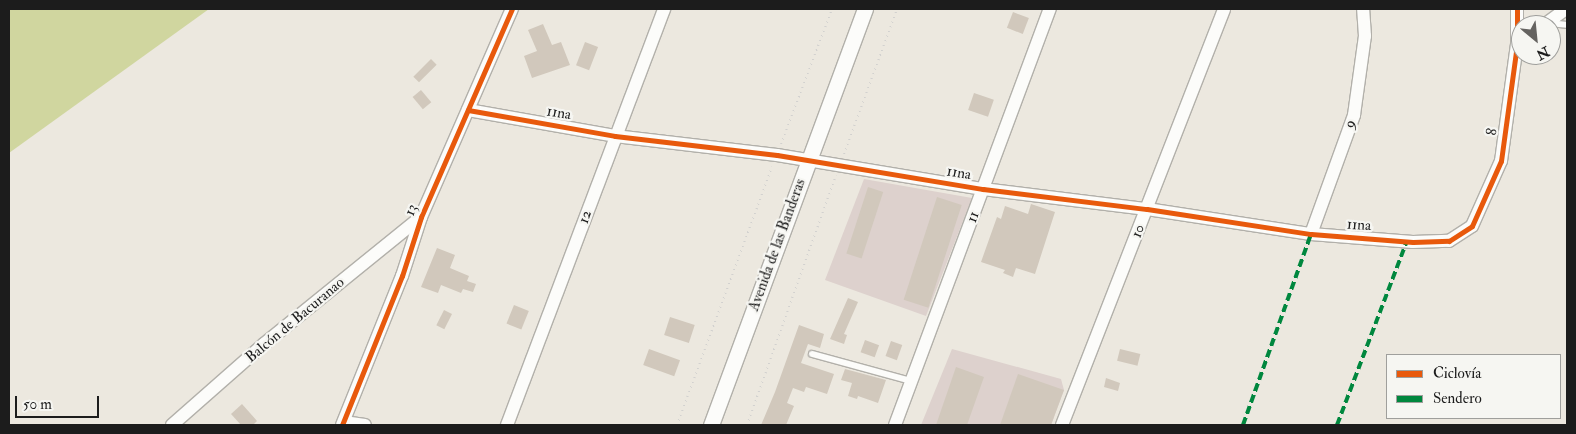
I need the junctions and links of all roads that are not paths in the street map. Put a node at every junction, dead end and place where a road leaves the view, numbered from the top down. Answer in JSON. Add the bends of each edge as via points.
{"nodes":[{"id":1,"x":512,"y":9,"type":"edge"},
{"id":2,"x":664,"y":9,"type":"edge"},
{"id":3,"x":865,"y":9,"type":"edge"},
{"id":4,"x":1050,"y":9,"type":"edge"},
{"id":5,"x":1224,"y":9,"type":"edge"},
{"id":6,"x":1363,"y":9,"type":"edge"},
{"id":7,"x":1516,"y":65,"type":"edge"},
{"id":8,"x":468,"y":110,"type":"junction"},
{"id":9,"x":616,"y":136,"type":"junction"},
{"id":10,"x":808,"y":161,"type":"junction"},
{"id":11,"x":983,"y":189,"type":"junction"},
{"id":12,"x":1147,"y":209,"type":"junction"},
{"id":13,"x":421,"y":217,"type":"junction"},
{"id":14,"x":1311,"y":234,"type":"junction"},
{"id":15,"x":1449,"y":241,"type":"joint"},
{"id":16,"x":812,"y":354,"type":"dead end"},
{"id":17,"x":911,"y":381,"type":"junction"},
{"id":18,"x":343,"y":424,"type":"edge"},
{"id":19,"x":172,"y":425,"type":"edge"},
{"id":20,"x":365,"y":425,"type":"edge"},
{"id":21,"x":507,"y":425,"type":"edge"},
{"id":22,"x":710,"y":425,"type":"edge"},
{"id":23,"x":895,"y":425,"type":"edge"},
{"id":24,"x":1062,"y":425,"type":"edge"}],
"edges":[{"from":1,"to":8,"type":"street","name":"13"},
{"from":2,"to":9,"type":"street","name":"12"},
{"from":3,"to":10,"type":"street","name":"Avenida de las Banderas"},
{"from":4,"to":11,"type":"street","name":"11"},
{"from":5,"to":12,"type":"street","name":"10"},
{"from":6,"to":14,"type":"street","name":"9","via":[[1365,36],[1354,115]]},
{"from":7,"to":15,"type":"street","name":"8","via":[[1501,162],[1472,226]]},
{"from":8,"to":9,"type":"street","name":"11na"},
{"from":8,"to":13,"type":"street","name":"13"},
{"from":9,"to":10,"type":"street","name":"11na"},
{"from":9,"to":21,"type":"street","name":"12"},
{"from":10,"to":11,"type":"street","name":"11na"},
{"from":10,"to":22,"type":"street","name":"Avenida de las Banderas"},
{"from":11,"to":12,"type":"street","name":"11na"},
{"from":11,"to":17,"type":"street","name":"11"},
{"from":12,"to":14,"type":"street","name":"11na"},
{"from":12,"to":24,"type":"street","name":"10"},
{"from":13,"to":18,"type":"street","name":"13","via":[[402,276]]},
{"from":13,"to":19,"type":"street","name":"Balcón de Bacuranao","via":[[264,344]]},
{"from":14,"to":15,"type":"street","name":"11na","via":[[1413,242]]},
{"from":16,"to":17,"type":"lane"},
{"from":17,"to":23,"type":"street","name":"11"},
{"from":18,"to":20,"type":"street"}]}
